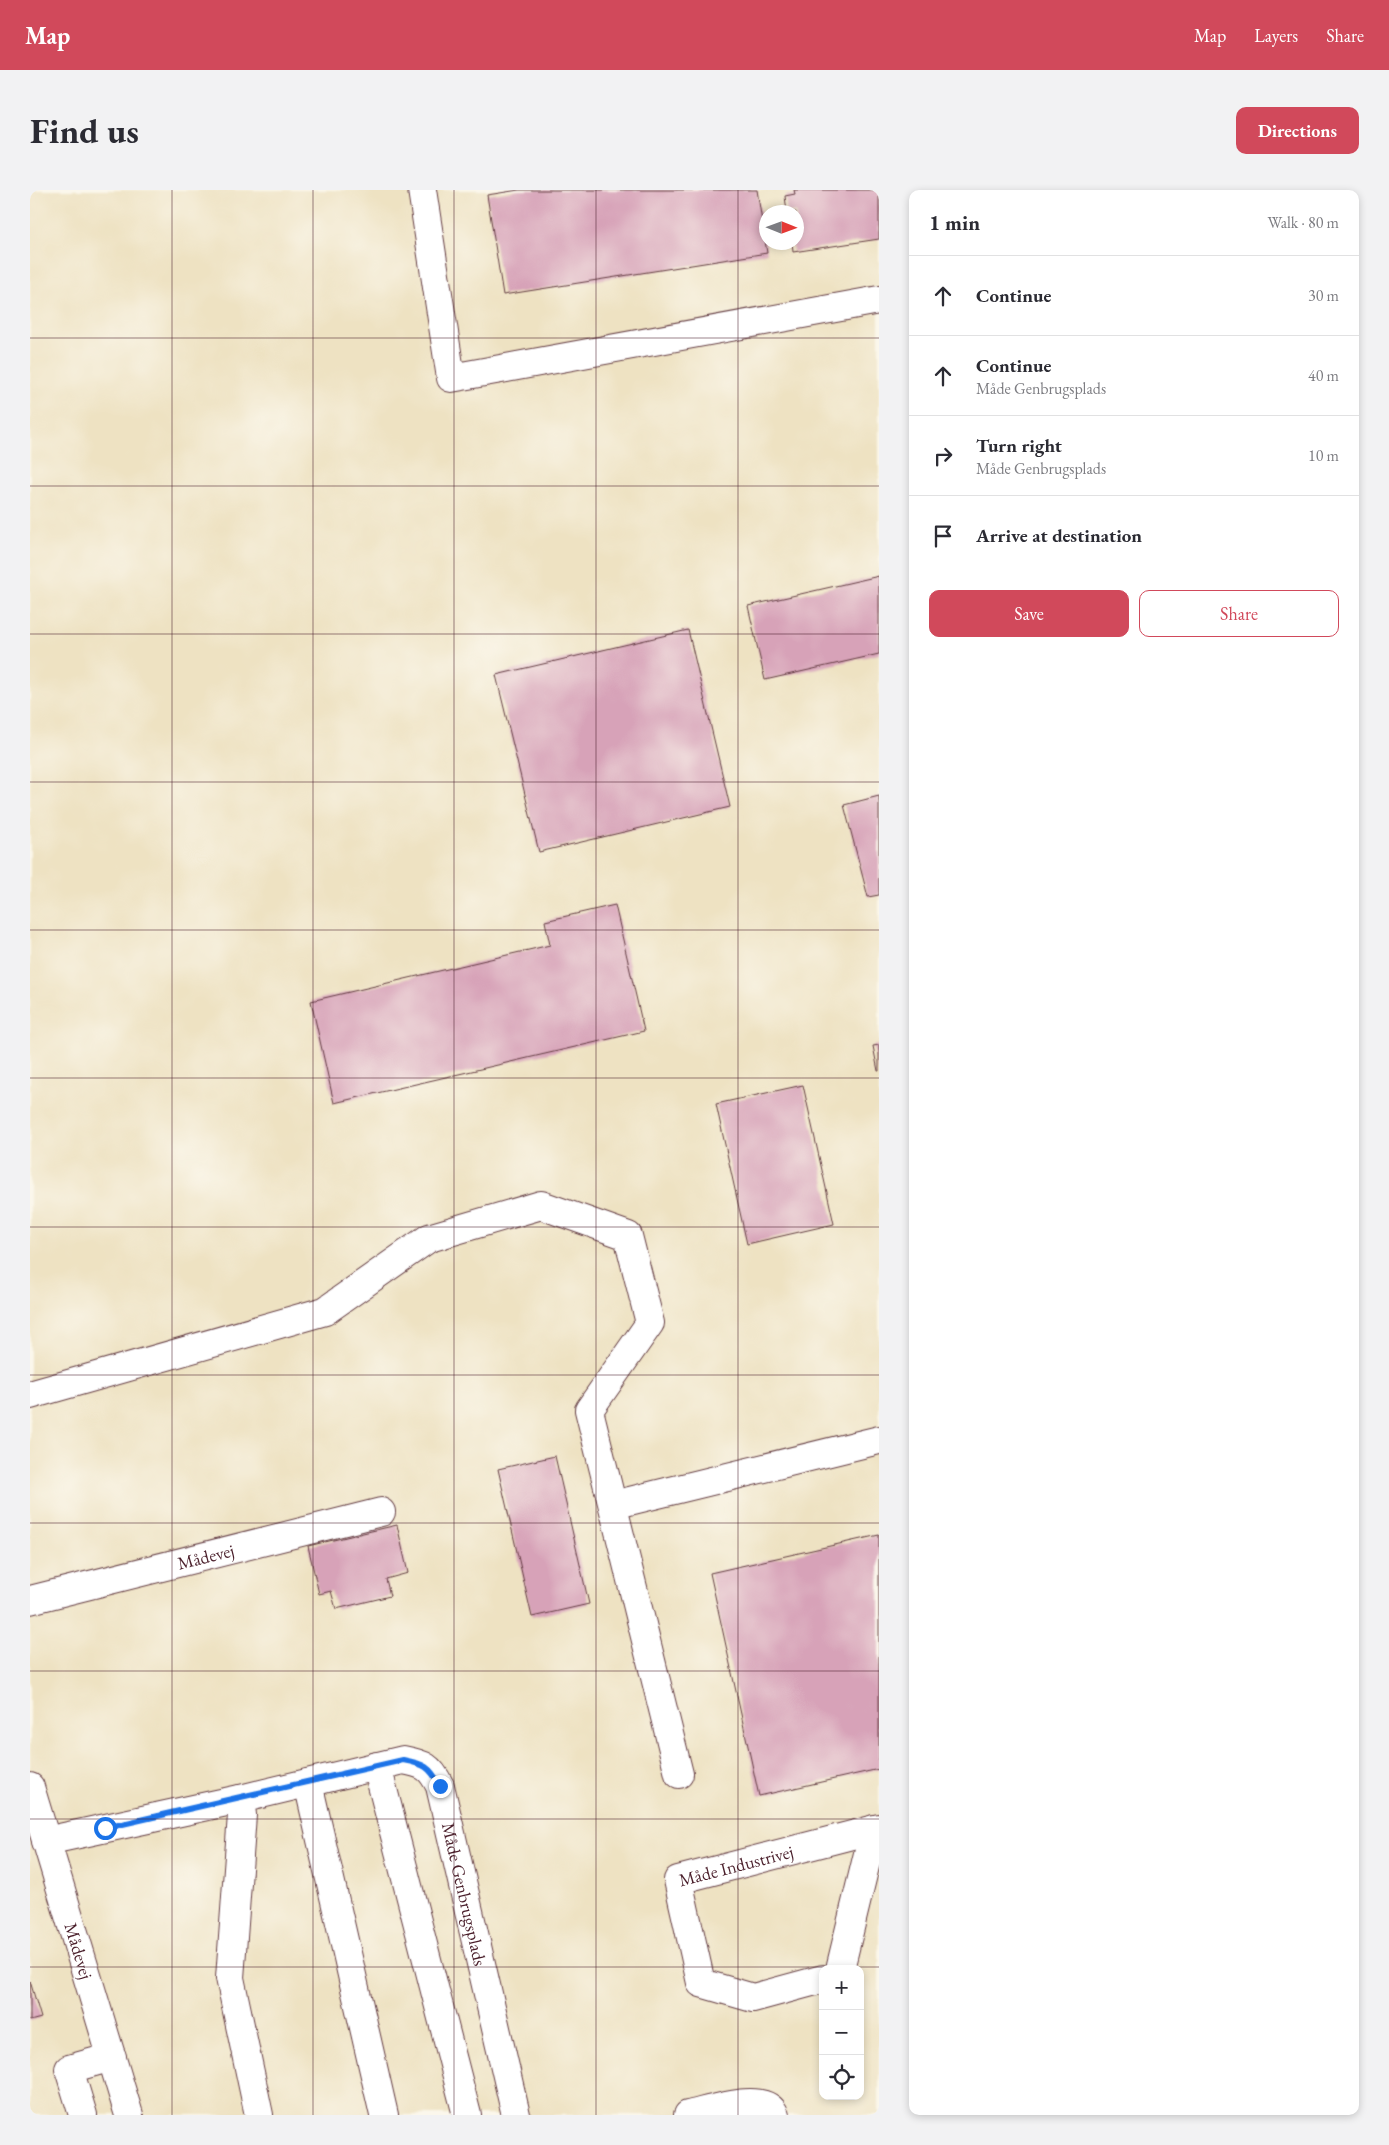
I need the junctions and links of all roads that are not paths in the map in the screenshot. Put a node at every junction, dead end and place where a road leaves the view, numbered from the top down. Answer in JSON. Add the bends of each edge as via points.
{"nodes":[{"id":1,"x":422,"y":190,"type":"edge"},
{"id":2,"x":879,"y":300,"type":"edge"},
{"id":3,"x":30,"y":1395,"type":"edge"},
{"id":4,"x":879,"y":1440,"type":"edge"},
{"id":5,"x":613,"y":1505,"type":"junction"},
{"id":6,"x":381,"y":1512,"type":"dead end"},
{"id":7,"x":30,"y":1600,"type":"edge"},
{"id":8,"x":377,"y":1766,"type":"junction"},
{"id":9,"x":679,"y":1774,"type":"dead end"},
{"id":10,"x":308,"y":1783,"type":"junction"},
{"id":11,"x":30,"y":1787,"type":"edge"},
{"id":12,"x":240,"y":1798,"type":"junction"},
{"id":13,"x":876,"y":1829,"type":"edge"},
{"id":14,"x":46,"y":1842,"type":"junction"},
{"id":15,"x":841,"y":1965,"type":"edge"},
{"id":16,"x":819,"y":1980,"type":"edge"},
{"id":17,"x":112,"y":2057,"type":"junction"},
{"id":18,"x":83,"y":2115,"type":"edge"},
{"id":19,"x":129,"y":2115,"type":"edge"},
{"id":20,"x":259,"y":2115,"type":"edge"},
{"id":21,"x":384,"y":2115,"type":"edge"},
{"id":22,"x":467,"y":2115,"type":"edge"},
{"id":23,"x":516,"y":2115,"type":"edge"},
{"id":24,"x":688,"y":2115,"type":"edge"},
{"id":25,"x":775,"y":2115,"type":"edge"}],
"edges":[{"from":1,"to":2,"type":"street","via":[[451,378]]},
{"from":3,"to":5,"type":"street","via":[[325,1311],[429,1238],[541,1205],[628,1236],[650,1323],[589,1410]]},
{"from":4,"to":5,"type":"street"},
{"from":5,"to":9,"type":"street"},
{"from":6,"to":7,"type":"street","name":"Mådevej"},
{"from":8,"to":10,"type":"street","name":"Måde Genbrugsplads"},
{"from":8,"to":22,"type":"street"},
{"from":8,"to":23,"type":"street","name":"Måde Genbrugsplads","via":[[403,1760],[420,1763],[433,1771],[440,1786]]},
{"from":10,"to":12,"type":"street","name":"Måde Genbrugsplads"},
{"from":10,"to":21,"type":"street"},
{"from":11,"to":14,"type":"street","name":"Mådevej"},
{"from":12,"to":14,"type":"street","name":"Måde Genbrugsplads"},
{"from":12,"to":20,"type":"street","via":[[242,1815],[230,1978]]},
{"from":13,"to":15,"type":"street","name":"Måde Industrivej"},
{"from":13,"to":16,"type":"street","name":"Måde Industrivej","via":[[678,1880],[701,1983],[753,1998]]},
{"from":14,"to":17,"type":"street","name":"Mådevej"},
{"from":17,"to":18,"type":"street","via":[[69,2069]]},
{"from":17,"to":19,"type":"street","name":"Mådevej"},
{"from":24,"to":25,"type":"street","via":[[740,2103],[761,2102]]}]}
